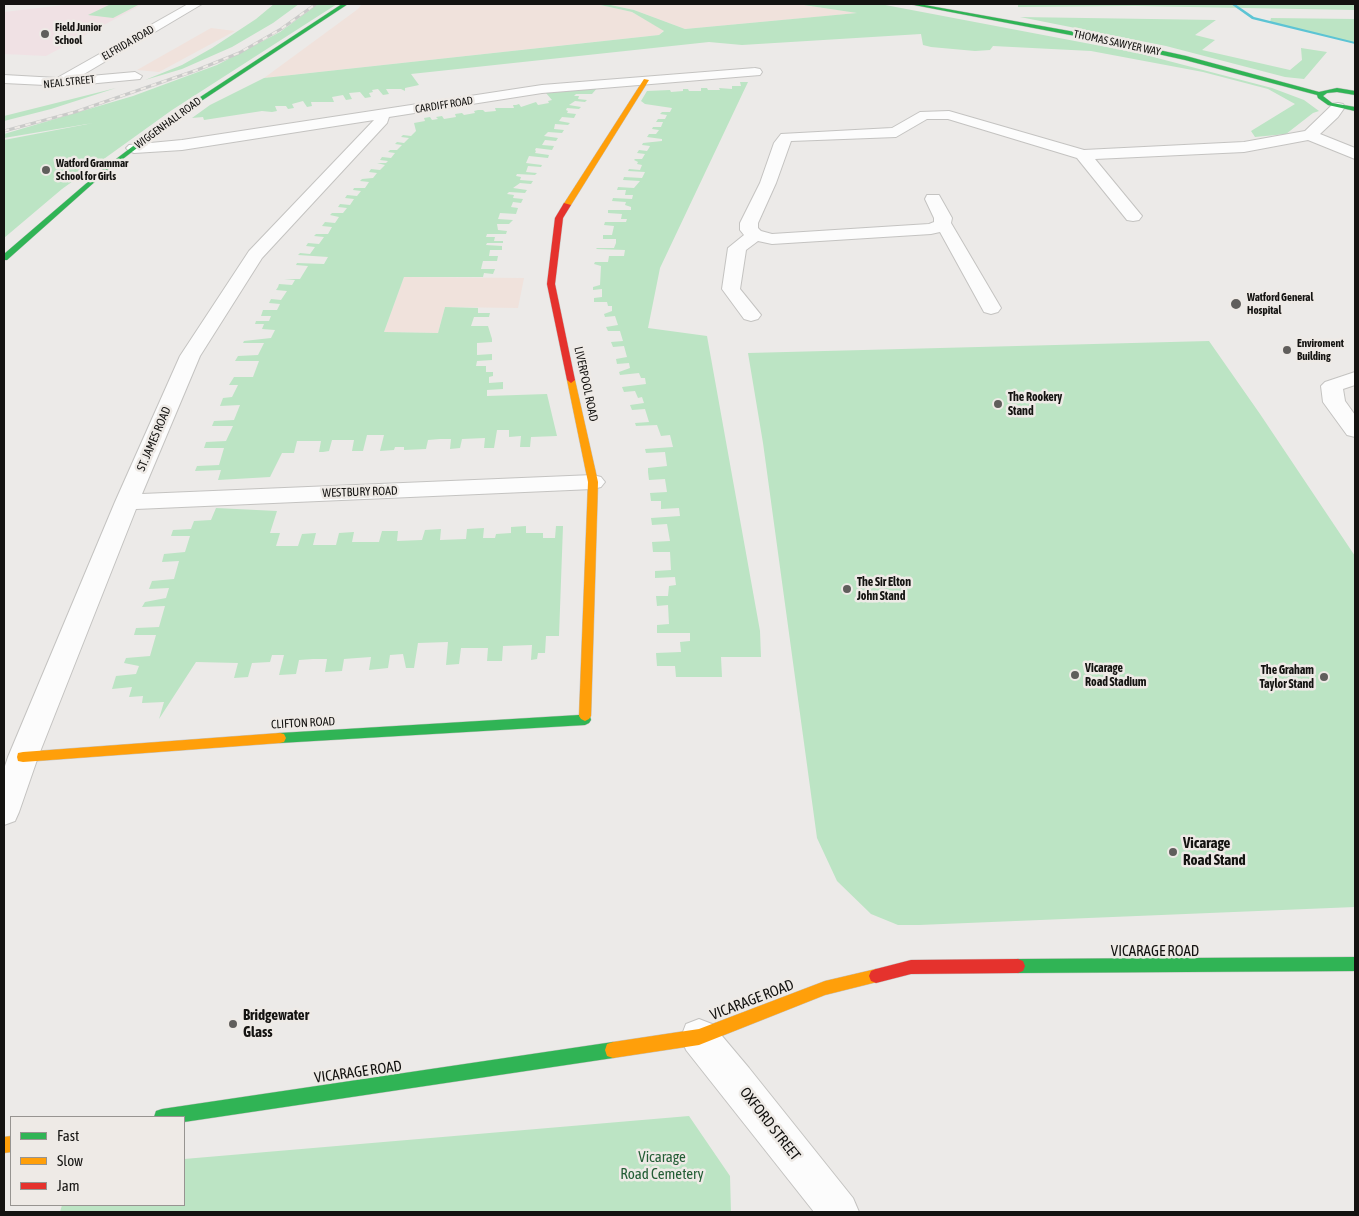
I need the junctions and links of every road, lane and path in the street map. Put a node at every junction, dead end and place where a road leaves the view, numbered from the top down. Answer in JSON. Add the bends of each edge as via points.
{"nodes":[{"id":1,"x":196,"y":4,"type":"edge"},
{"id":2,"x":345,"y":4,"type":"edge"},
{"id":3,"x":912,"y":4,"type":"edge"},
{"id":4,"x":755,"y":72,"type":"dead end"},
{"id":5,"x":135,"y":76,"type":"dead end"},
{"id":6,"x":4,"y":79,"type":"edge"},
{"id":7,"x":646,"y":80,"type":"junction"},
{"id":8,"x":60,"y":82,"type":"junction"},
{"id":9,"x":4,"y":90,"type":"edge"},
{"id":10,"x":1355,"y":93,"type":"edge"},
{"id":11,"x":1320,"y":94,"type":"junction"},
{"id":12,"x":1338,"y":107,"type":"junction"},
{"id":13,"x":1355,"y":109,"type":"edge"},
{"id":14,"x":380,"y":114,"type":"junction"},
{"id":15,"x":1310,"y":135,"type":"junction"},
{"id":16,"x":134,"y":148,"type":"junction"},
{"id":17,"x":1083,"y":154,"type":"junction"},
{"id":18,"x":1355,"y":154,"type":"edge"},
{"id":19,"x":933,"y":199,"type":"dead end"},
{"id":20,"x":1134,"y":216,"type":"dead end"},
{"id":21,"x":942,"y":225,"type":"junction"},
{"id":22,"x":755,"y":235,"type":"junction"},
{"id":23,"x":4,"y":258,"type":"edge"},
{"id":24,"x":991,"y":308,"type":"dead end"},
{"id":25,"x":751,"y":315,"type":"dead end"},
{"id":26,"x":1355,"y":378,"type":"edge"},
{"id":27,"x":1355,"y":430,"type":"edge"},
{"id":28,"x":594,"y":482,"type":"junction"},
{"id":29,"x":126,"y":502,"type":"junction"},
{"id":30,"x":585,"y":720,"type":"joint"},
{"id":31,"x":24,"y":757,"type":"junction"},
{"id":32,"x":4,"y":812,"type":"edge"},
{"id":33,"x":1355,"y":964,"type":"edge"},
{"id":34,"x":699,"y":1037,"type":"junction"},
{"id":35,"x":169,"y":1116,"type":"edge"},
{"id":36,"x":839,"y":1212,"type":"edge"}],
"edges":[{"from":1,"to":8,"type":"street","name":"ELFRIDA ROAD"},
{"from":2,"to":16,"type":"street","name":"WIGGENHALL ROAD","via":[[180,112]]},
{"from":3,"to":11,"type":"street","name":"THOMAS SAWYER WAY","via":[[1186,58]]},
{"from":4,"to":7,"type":"street","name":"CARDIFF ROAD"},
{"from":5,"to":8,"type":"street","name":"NEAL STREET"},
{"from":6,"to":8,"type":"street"},
{"from":7,"to":14,"type":"street","name":"CARDIFF ROAD","via":[[542,89]]},
{"from":7,"to":28,"type":"street","name":"LIVERPOOL ROAD","via":[[559,218],[551,284]]},
{"from":8,"to":9,"type":"street","name":"NEAL STREET"},
{"from":10,"to":11,"type":"street","via":[[1337,90]]},
{"from":11,"to":12,"type":"street","via":[[1324,102]]},
{"from":12,"to":13,"type":"street"},
{"from":12,"to":15,"type":"street"},
{"from":14,"to":16,"type":"street","name":"CARDIFF ROAD","via":[[182,145]]},
{"from":14,"to":29,"type":"street","name":"ST. JAMES ROAD","via":[[382,120],[255,255],[190,356]]},
{"from":15,"to":17,"type":"street","via":[[1244,147]]},
{"from":15,"to":18,"type":"street"},
{"from":16,"to":23,"type":"street","name":"WIGGENHALL ROAD"},
{"from":17,"to":20,"type":"street"},
{"from":17,"to":22,"type":"street","via":[[949,115],[925,115],[896,132],[786,137],[749,223],[749,230]]},
{"from":19,"to":21,"type":"street","via":[[943,218]]},
{"from":21,"to":22,"type":"street","via":[[931,229],[772,239]]},
{"from":21,"to":24,"type":"street"},
{"from":22,"to":25,"type":"street","via":[[737,248],[731,289]]},
{"from":26,"to":27,"type":"street","via":[[1332,386],[1334,402]]},
{"from":28,"to":29,"type":"street","name":"WESTBURY ROAD"},
{"from":28,"to":30,"type":"street","name":"LIVERPOOL ROAD"},
{"from":29,"to":31,"type":"street","name":"ST. JAMES ROAD"},
{"from":30,"to":31,"type":"street","name":"CLIFTON ROAD","via":[[205,742]]},
{"from":31,"to":32,"type":"street","name":"ST. JAMES ROAD"},
{"from":33,"to":34,"type":"street","name":"VICARAGE ROAD","via":[[911,968],[825,988]]},
{"from":34,"to":35,"type":"street","name":"VICARAGE ROAD"},
{"from":34,"to":36,"type":"street","name":"OXFORD STREET"}]}
